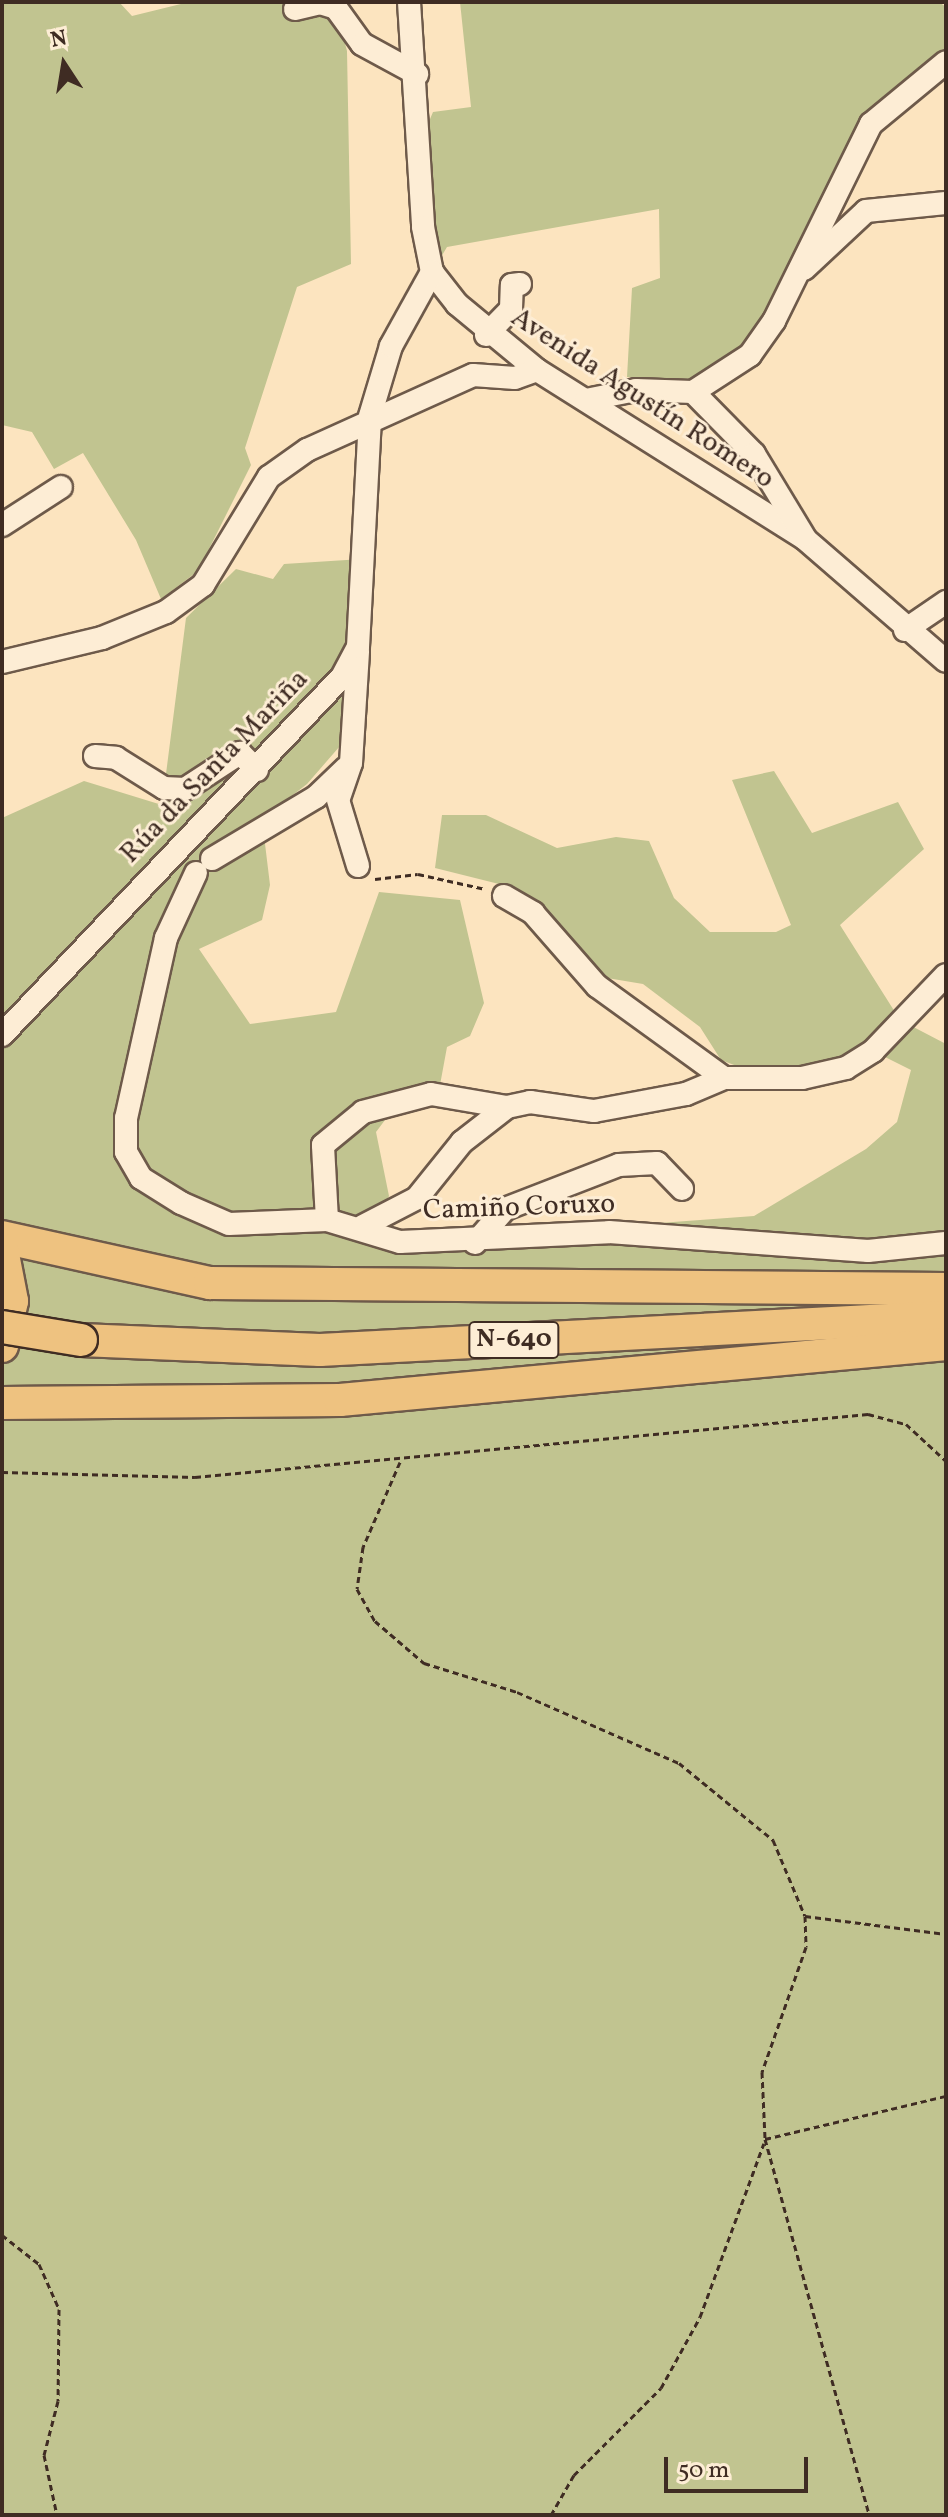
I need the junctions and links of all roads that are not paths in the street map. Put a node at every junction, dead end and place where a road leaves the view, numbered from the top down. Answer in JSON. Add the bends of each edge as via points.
{"nodes":[{"id":1,"x":409,"y":2,"type":"edge"},
{"id":2,"x":295,"y":9,"type":"dead end"},
{"id":3,"x":946,"y":62,"type":"edge"},
{"id":4,"x":417,"y":74,"type":"junction"},
{"id":5,"x":946,"y":203,"type":"edge"},
{"id":6,"x":432,"y":272,"type":"junction"},
{"id":7,"x":796,"y":275,"type":"junction"},
{"id":8,"x":520,"y":284,"type":"dead end"},
{"id":9,"x":486,"y":335,"type":"junction"},
{"id":10,"x":537,"y":370,"type":"junction"},
{"id":11,"x":693,"y":392,"type":"junction"},
{"id":12,"x":586,"y":400,"type":"junction"},
{"id":13,"x":370,"y":416,"type":"junction"},
{"id":14,"x":61,"y":487,"type":"dead end"},
{"id":15,"x":2,"y":525,"type":"edge"},
{"id":16,"x":805,"y":539,"type":"junction"},
{"id":17,"x":946,"y":602,"type":"edge"},
{"id":18,"x":905,"y":630,"type":"junction"},
{"id":19,"x":358,"y":647,"type":"junction"},
{"id":20,"x":946,"y":661,"type":"edge"},
{"id":21,"x":2,"y":662,"type":"edge"},
{"id":22,"x":95,"y":756,"type":"dead end"},
{"id":23,"x":351,"y":763,"type":"junction"},
{"id":24,"x":257,"y":770,"type":"junction"},
{"id":25,"x":202,"y":826,"type":"junction"},
{"id":26,"x":164,"y":865,"type":"junction"},
{"id":27,"x":204,"y":866,"type":"junction"},
{"id":28,"x":358,"y":866,"type":"road end"},
{"id":29,"x":504,"y":896,"type":"road end"},
{"id":30,"x":946,"y":975,"type":"edge"},
{"id":31,"x":3,"y":1035,"type":"edge"},
{"id":32,"x":724,"y":1078,"type":"junction"},
{"id":33,"x":507,"y":1107,"type":"junction"},
{"id":34,"x":682,"y":1189,"type":"dead end"},
{"id":35,"x":327,"y":1220,"type":"junction"},
{"id":36,"x":363,"y":1226,"type":"junction"},
{"id":37,"x":2,"y":1237,"type":"edge"},
{"id":38,"x":475,"y":1243,"type":"junction"},
{"id":39,"x":946,"y":1243,"type":"edge"},
{"id":40,"x":2,"y":1249,"type":"edge"},
{"id":41,"x":946,"y":1289,"type":"edge"},
{"id":42,"x":946,"y":1317,"type":"edge"},
{"id":43,"x":2,"y":1327,"type":"edge"},
{"id":44,"x":946,"y":1344,"type":"edge"},
{"id":45,"x":2,"y":1346,"type":"edge"},
{"id":46,"x":2,"y":1403,"type":"edge"}],
"edges":[{"from":1,"to":4,"type":"street"},
{"from":2,"to":4,"type":"street","via":[[320,3],[336,8],[362,44]]},
{"from":3,"to":7,"type":"street","via":[[871,124]]},
{"from":4,"to":6,"type":"street"},
{"from":5,"to":7,"type":"street","via":[[866,211]]},
{"from":6,"to":9,"type":"street","name":"Avenida Agustín Romero"},
{"from":6,"to":13,"type":"street","name":"Rúa da Santa Mariña","via":[[391,346]]},
{"from":7,"to":11,"type":"street","via":[[750,355]]},
{"from":8,"to":9,"type":"street","via":[[512,285],[511,309]]},
{"from":9,"to":10,"type":"street","name":"Avenida Agustín Romero"},
{"from":10,"to":12,"type":"street","name":"Avenida Agustín Romero"},
{"from":10,"to":13,"type":"street","via":[[515,378],[473,375]]},
{"from":11,"to":12,"type":"street","via":[[636,390]]},
{"from":11,"to":16,"type":"street","via":[[754,454]]},
{"from":12,"to":16,"type":"street","name":"Avenida Agustín Romero"},
{"from":13,"to":19,"type":"street","name":"Rúa da Santa Mariña"},
{"from":13,"to":21,"type":"street","via":[[269,477],[203,585],[166,612],[102,638]]},
{"from":14,"to":15,"type":"street"},
{"from":16,"to":18,"type":"street","name":"Avenida Agustín Romero"},
{"from":17,"to":18,"type":"street"},
{"from":18,"to":20,"type":"street","name":"Avenida Agustín Romero"},
{"from":19,"to":23,"type":"street"},
{"from":19,"to":24,"type":"street","name":"Rúa da Santa Mariña","via":[[342,677]]},
{"from":22,"to":24,"type":"street","via":[[116,758],[164,788],[185,789],[240,753]]},
{"from":23,"to":27,"type":"street","via":[[316,797]]},
{"from":23,"to":28,"type":"street","via":[[338,800]]},
{"from":24,"to":25,"type":"street","name":"Rúa da Santa Mariña"},
{"from":25,"to":26,"type":"street","name":"Rúa da Santa Mariña"},
{"from":25,"to":27,"type":"street"},
{"from":26,"to":27,"type":"street"},
{"from":26,"to":31,"type":"street","name":"Rúa da Santa Mariña"},
{"from":27,"to":35,"type":"street","name":"Camiño Coruxo","via":[[166,938],[126,1118],[126,1152],[141,1178],[229,1224]]},
{"from":29,"to":32,"type":"street","via":[[533,913],[597,986]]},
{"from":30,"to":32,"type":"street","via":[[873,1051],[846,1068],[802,1078]]},
{"from":32,"to":33,"type":"street","via":[[686,1094],[594,1111],[530,1102]]},
{"from":33,"to":35,"type":"street","via":[[431,1094],[363,1112],[323,1145]]},
{"from":33,"to":36,"type":"street","via":[[462,1142],[417,1198]]},
{"from":34,"to":38,"type":"street","via":[[657,1163],[619,1165],[505,1209]]},
{"from":35,"to":36,"type":"street","name":"Camiño Coruxo"},
{"from":36,"to":38,"type":"street","name":"Camiño Coruxo","via":[[400,1242]]},
{"from":37,"to":41,"type":"highway","via":[[210,1283]]},
{"from":38,"to":39,"type":"street","name":"Camiño Coruxo","via":[[609,1232],[868,1251]]},
{"from":40,"to":45,"type":"highway","via":[[12,1301]]},
{"from":42,"to":43,"type":"highway","number":"N-640","bridge":true,"via":[[320,1350],[81,1340]]},
{"from":44,"to":46,"type":"highway","via":[[340,1400]]}]}
